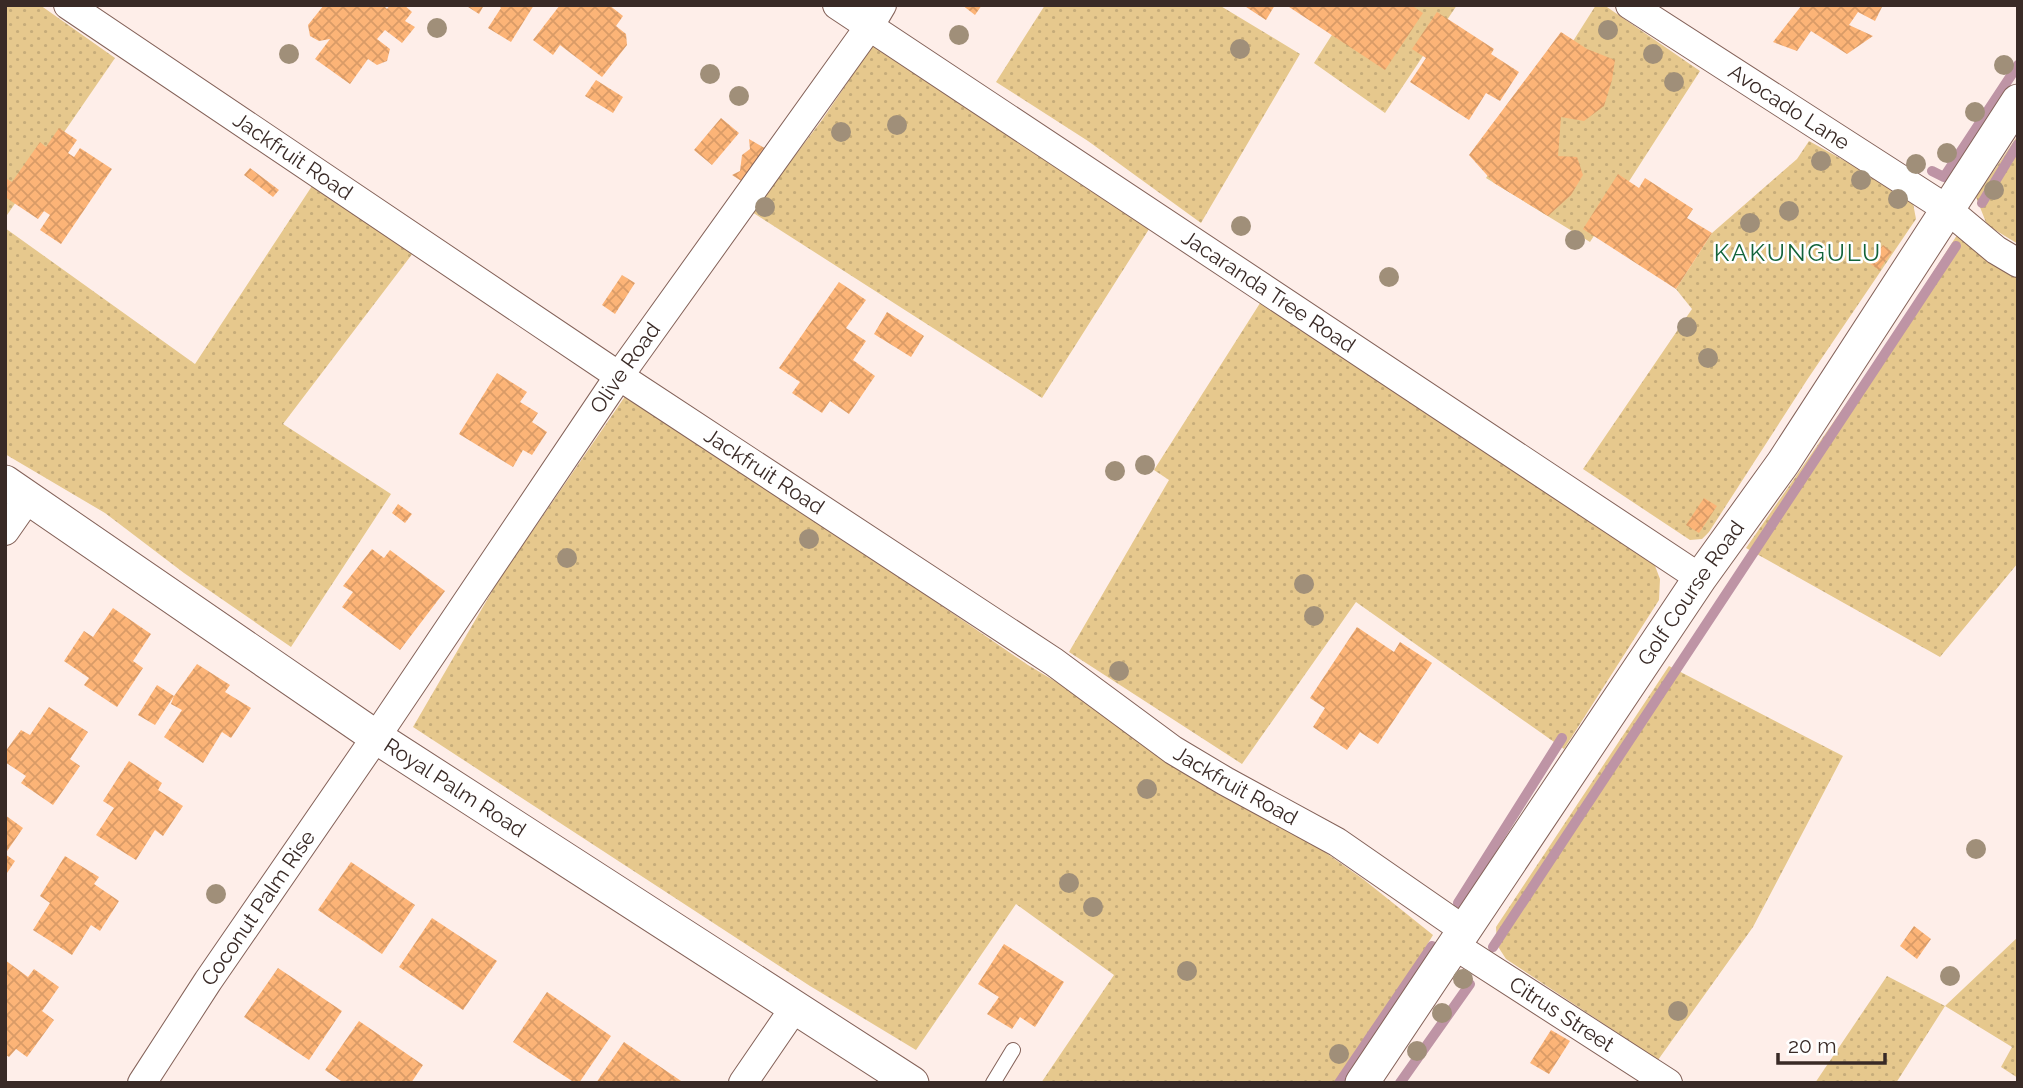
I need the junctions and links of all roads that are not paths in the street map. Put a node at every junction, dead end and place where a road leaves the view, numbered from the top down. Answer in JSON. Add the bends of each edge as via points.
{"nodes":[{"id":1,"x":68,"y":5,"type":"edge"},
{"id":2,"x":837,"y":5,"type":"edge"},
{"id":3,"x":1630,"y":5,"type":"edge"},
{"id":4,"x":876,"y":16,"type":"edge"},
{"id":5,"x":2018,"y":101,"type":"edge"},
{"id":6,"x":1947,"y":209,"type":"junction"},
{"id":7,"x":2018,"y":263,"type":"edge"},
{"id":8,"x":619,"y":376,"type":"junction"},
{"id":9,"x":17,"y":490,"type":"edge"},
{"id":10,"x":5,"y":531,"type":"edge"},
{"id":11,"x":1700,"y":578,"type":"junction"},
{"id":12,"x":376,"y":737,"type":"junction"},
{"id":13,"x":1459,"y":937,"type":"junction"},
{"id":14,"x":795,"y":1007,"type":"junction"},
{"id":15,"x":1013,"y":1050,"type":"dead end"},
{"id":16,"x":142,"y":1083,"type":"edge"},
{"id":17,"x":743,"y":1083,"type":"edge"},
{"id":18,"x":912,"y":1083,"type":"edge"},
{"id":19,"x":993,"y":1083,"type":"edge"},
{"id":20,"x":1362,"y":1083,"type":"edge"},
{"id":21,"x":1668,"y":1083,"type":"edge"}],
"edges":[{"from":1,"to":8,"type":"street","name":"Jackfruit Road"},
{"from":2,"to":4,"type":"street","name":"Jacaranda Tree Road"},
{"from":3,"to":6,"type":"street","name":"Avocado Lane"},
{"from":4,"to":8,"type":"street","name":"Olive Road"},
{"from":4,"to":11,"type":"street","name":"Jacaranda Tree Road"},
{"from":5,"to":6,"type":"street","name":"Golf Course Road"},
{"from":6,"to":7,"type":"street","name":"Avocado Lane"},
{"from":6,"to":11,"type":"street","name":"Golf Course Road","via":[[1783,463]]},
{"from":8,"to":12,"type":"street","name":"Olive Road"},
{"from":8,"to":13,"type":"street","name":"Jackfruit Road","via":[[1054,662],[1174,750],[1337,842]]},
{"from":9,"to":10,"type":"street"},
{"from":9,"to":12,"type":"street","name":"Royal Palm Road"},
{"from":11,"to":13,"type":"street","name":"Golf Course Road"},
{"from":12,"to":14,"type":"street","name":"Royal Palm Road"},
{"from":12,"to":16,"type":"street","name":"Coconut Palm Rise"},
{"from":13,"to":20,"type":"street","name":"Golf Course Road"},
{"from":13,"to":21,"type":"street","name":"Citrus Street"},
{"from":14,"to":17,"type":"street"},
{"from":14,"to":18,"type":"street","name":"Royal Palm Road"},
{"from":15,"to":19,"type":"lane"}]}
